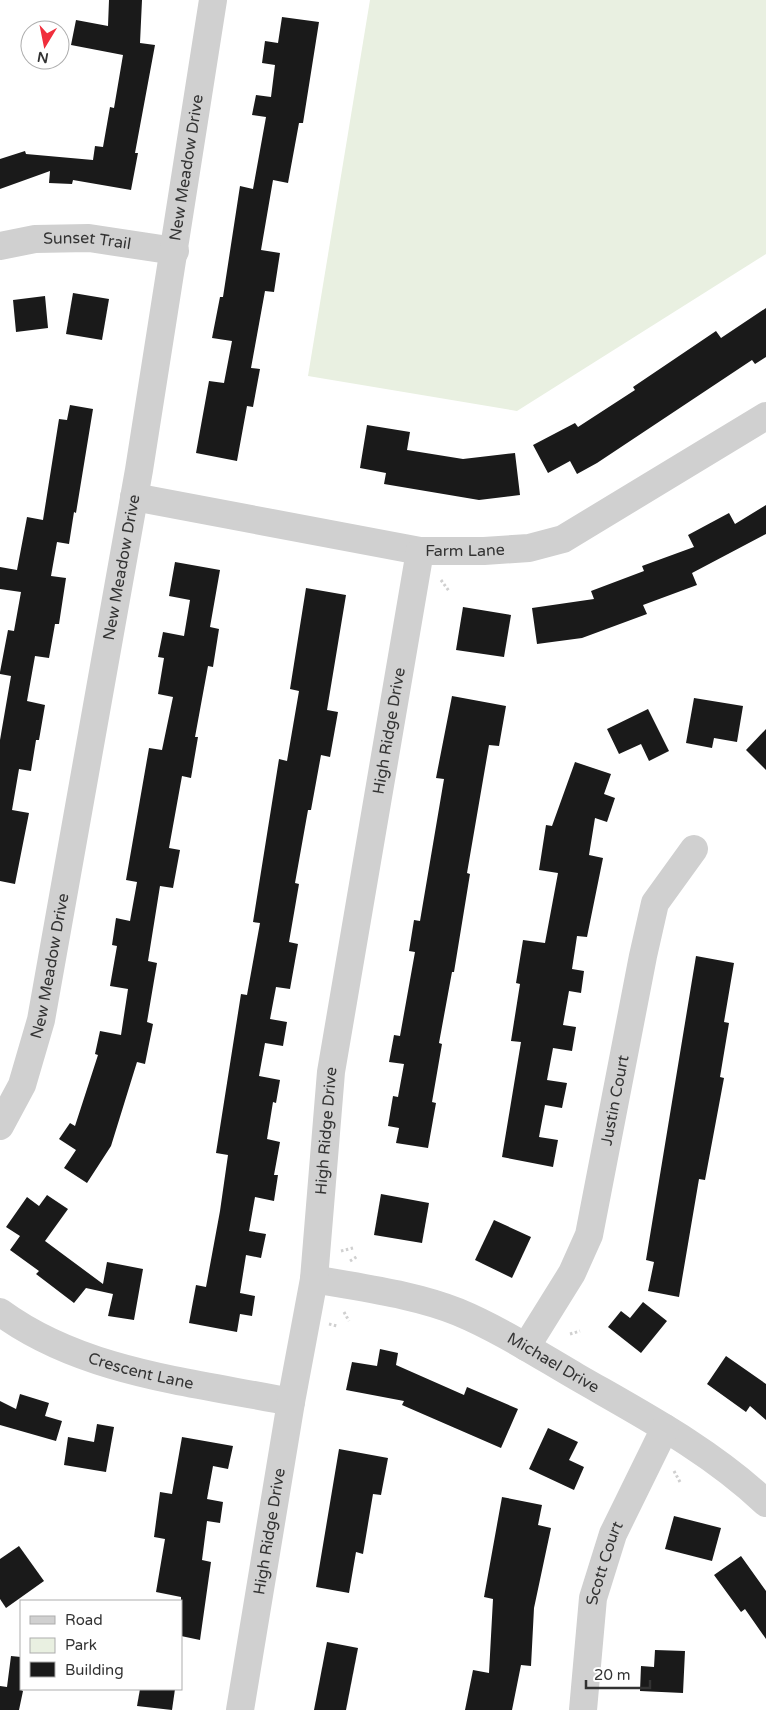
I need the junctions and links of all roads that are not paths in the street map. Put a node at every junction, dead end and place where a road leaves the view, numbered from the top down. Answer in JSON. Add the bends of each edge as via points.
{"nodes":[{"id":1,"x":213,"y":0,"type":"edge"},
{"id":2,"x":0,"y":246,"type":"edge"},
{"id":3,"x":174,"y":251,"type":"junction"},
{"id":4,"x":766,"y":416,"type":"edge"},
{"id":5,"x":134,"y":497,"type":"junction"},
{"id":6,"x":420,"y":551,"type":"junction"},
{"id":7,"x":694,"y":849,"type":"dead end"},
{"id":8,"x":0,"y":1126,"type":"edge"},
{"id":9,"x":314,"y":1280,"type":"junction"},
{"id":10,"x":0,"y":1312,"type":"edge"},
{"id":11,"x":526,"y":1348,"type":"junction"},
{"id":12,"x":291,"y":1402,"type":"junction"},
{"id":13,"x":665,"y":1428,"type":"junction"},
{"id":14,"x":766,"y":1503,"type":"edge"},
{"id":15,"x":240,"y":1710,"type":"edge"},
{"id":16,"x":583,"y":1710,"type":"edge"}],
"edges":[{"from":1,"to":3,"type":"street","name":"New Meadow Drive"},
{"from":2,"to":3,"type":"street","name":"Sunset Trail","via":[[35,239],[89,238]]},
{"from":3,"to":5,"type":"street","name":"New Meadow Drive"},
{"from":4,"to":6,"type":"street","name":"Farm Lane","via":[[563,539],[529,548]]},
{"from":5,"to":6,"type":"street","name":"Farm Lane"},
{"from":5,"to":8,"type":"street","name":"New Meadow Drive","via":[[41,1020],[22,1085]]},
{"from":6,"to":9,"type":"street","name":"High Ridge Drive","via":[[331,1072]]},
{"from":7,"to":11,"type":"street","name":"Justin Court","via":[[656,903],[589,1235],[572,1273]]},
{"from":9,"to":11,"type":"street","name":"Michael Drive","via":[[409,1298],[458,1312]]},
{"from":9,"to":12,"type":"street","name":"High Ridge Drive"},
{"from":10,"to":12,"type":"street","name":"Crescent Lane","via":[[53,1345],[117,1367]]},
{"from":11,"to":13,"type":"street","name":"Michael Drive"},
{"from":12,"to":15,"type":"street","name":"High Ridge Drive"},
{"from":13,"to":14,"type":"street","name":"Michael Drive","via":[[720,1463]]},
{"from":13,"to":16,"type":"street","name":"Scott Court","via":[[613,1534],[593,1598]]}]}
